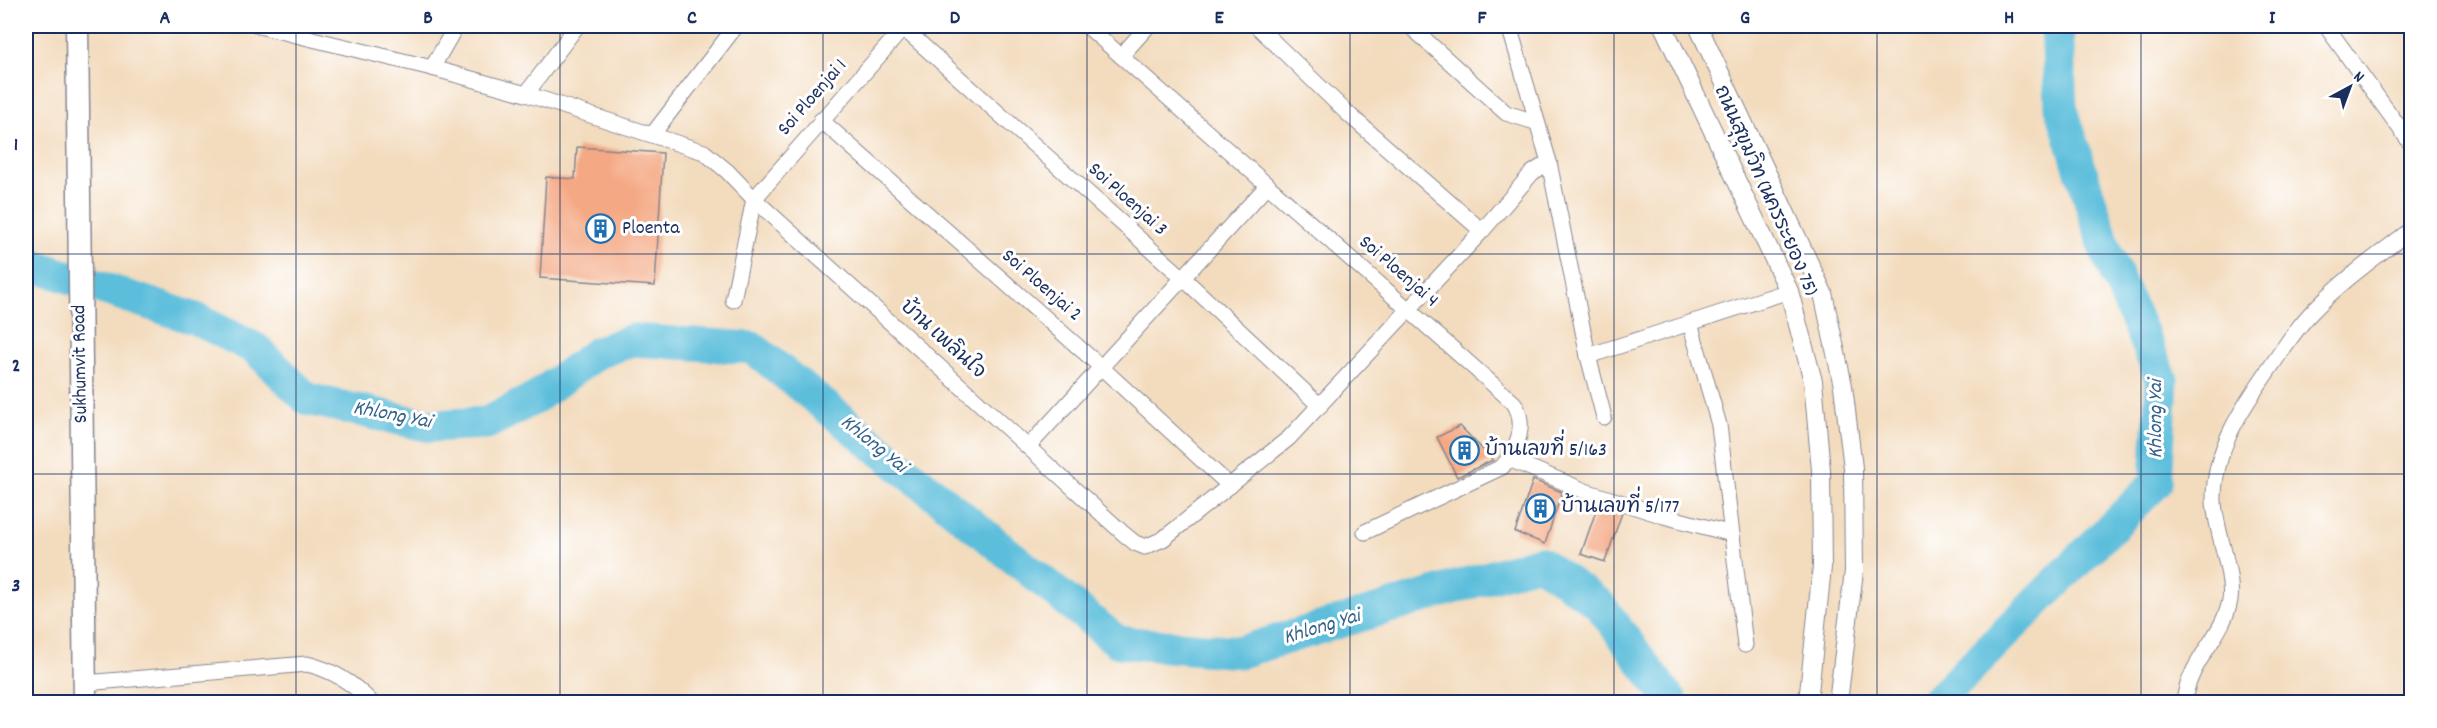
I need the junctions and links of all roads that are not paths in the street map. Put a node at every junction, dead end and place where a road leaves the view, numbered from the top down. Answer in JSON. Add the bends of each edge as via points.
{"nodes":[{"id":1,"x":77,"y":26,"type":"edge"},
{"id":2,"x":259,"y":26,"type":"edge"},
{"id":3,"x":456,"y":26,"type":"edge"},
{"id":4,"x":577,"y":26,"type":"edge"},
{"id":5,"x":736,"y":26,"type":"edge"},
{"id":6,"x":1087,"y":26,"type":"edge"},
{"id":7,"x":1148,"y":26,"type":"edge"},
{"id":8,"x":1257,"y":26,"type":"edge"},
{"id":9,"x":1410,"y":26,"type":"edge"},
{"id":10,"x":1509,"y":26,"type":"edge"},
{"id":11,"x":1663,"y":26,"type":"edge"},
{"id":12,"x":1698,"y":26,"type":"edge"},
{"id":13,"x":2326,"y":26,"type":"edge"},
{"id":14,"x":904,"y":27,"type":"edge"},
{"id":15,"x":1121,"y":56,"type":"junction"},
{"id":16,"x":432,"y":68,"type":"junction"},
{"id":17,"x":526,"y":94,"type":"junction"},
{"id":18,"x":821,"y":120,"type":"junction"},
{"id":19,"x":1535,"y":122,"type":"junction"},
{"id":20,"x":652,"y":135,"type":"junction"},
{"id":21,"x":2412,"y":144,"type":"edge"},
{"id":22,"x":1549,"y":162,"type":"junction"},
{"id":23,"x":1268,"y":185,"type":"junction"},
{"id":24,"x":754,"y":199,"type":"junction"},
{"id":25,"x":2412,"y":229,"type":"edge"},
{"id":26,"x":1482,"y":231,"type":"junction"},
{"id":27,"x":1182,"y":277,"type":"junction"},
{"id":28,"x":1789,"y":291,"type":"junction"},
{"id":29,"x":733,"y":300,"type":"dead end"},
{"id":30,"x":1408,"y":309,"type":"junction"},
{"id":31,"x":1690,"y":323,"type":"junction"},
{"id":32,"x":1588,"y":356,"type":"junction"},
{"id":33,"x":1101,"y":367,"type":"junction"},
{"id":34,"x":1320,"y":406,"type":"junction"},
{"id":35,"x":1604,"y":417,"type":"dead end"},
{"id":36,"x":1028,"y":447,"type":"junction"},
{"id":37,"x":1509,"y":459,"type":"junction"},
{"id":38,"x":1230,"y":486,"type":"junction"},
{"id":39,"x":1365,"y":532,"type":"dead end"},
{"id":40,"x":1732,"y":534,"type":"junction"},
{"id":41,"x":1745,"y":645,"type":"dead end"},
{"id":42,"x":85,"y":693,"type":"edge"},
{"id":43,"x":371,"y":702,"type":"edge"},
{"id":44,"x":1808,"y":702,"type":"edge"},
{"id":45,"x":1838,"y":702,"type":"edge"},
{"id":46,"x":2184,"y":702,"type":"edge"}],
"edges":[{"from":1,"to":42,"type":"main road","name":"Sukhumvit Road"},
{"from":2,"to":16,"type":"street","name":"บ้าน เพลินใจ"},
{"from":3,"to":16,"type":"street"},
{"from":4,"to":17,"type":"street"},
{"from":5,"to":20,"type":"street"},
{"from":6,"to":15,"type":"street","name":"Soi Ploenjai 4"},
{"from":7,"to":15,"type":"street"},
{"from":8,"to":26,"type":"street","via":[[1346,112]]},
{"from":9,"to":19,"type":"street","via":[[1506,113]]},
{"from":10,"to":19,"type":"street"},
{"from":11,"to":28,"type":"street","name":"ถนนสุขุมวิท (นครระยอง 75)"},
{"from":12,"to":45,"type":"street","name":"ถนนสุขุมวิท (นครระยอง 75)","via":[[1822,294],[1843,386],[1853,468],[1854,572]]},
{"from":13,"to":21,"type":"street"},
{"from":14,"to":18,"type":"street","name":"Soi Ploenjai 1"},
{"from":14,"to":27,"type":"street","name":"Soi Ploenjai 3"},
{"from":15,"to":23,"type":"street","name":"Soi Ploenjai 4"},
{"from":16,"to":17,"type":"street","name":"บ้าน เพลินใจ"},
{"from":17,"to":20,"type":"street","name":"บ้าน เพลินใจ"},
{"from":18,"to":24,"type":"street","name":"Soi Ploenjai 1"},
{"from":18,"to":33,"type":"street","name":"Soi Ploenjai 2"},
{"from":19,"to":22,"type":"street"},
{"from":20,"to":24,"type":"street","name":"บ้าน เพลินใจ","via":[[692,147],[715,160]]},
{"from":22,"to":26,"type":"street","via":[[1532,173]]},
{"from":22,"to":32,"type":"street"},
{"from":23,"to":27,"type":"street"},
{"from":23,"to":30,"type":"street","name":"Soi Ploenjai 4"},
{"from":24,"to":29,"type":"street"},
{"from":24,"to":36,"type":"street","name":"บ้าน เพลินใจ"},
{"from":25,"to":46,"type":"street","via":[[2310,314],[2242,408],[2219,462],[2214,501],[2230,599],[2223,620],[2192,671]]},
{"from":26,"to":30,"type":"street"},
{"from":27,"to":33,"type":"street"},
{"from":27,"to":34,"type":"street","name":"Soi Ploenjai 3"},
{"from":28,"to":31,"type":"street"},
{"from":28,"to":44,"type":"street","name":"ถนนสุขุมวิท (นครระยอง 75)","via":[[1813,381],[1821,470],[1822,567]]},
{"from":30,"to":34,"type":"street"},
{"from":30,"to":37,"type":"street","name":"Soi Ploenjai 4","via":[[1514,403],[1521,421]]},
{"from":31,"to":32,"type":"street"},
{"from":31,"to":40,"type":"street","via":[[1719,425]]},
{"from":32,"to":35,"type":"street"},
{"from":33,"to":36,"type":"street"},
{"from":33,"to":38,"type":"street","name":"Soi Ploenjai 2"},
{"from":34,"to":38,"type":"street","via":[[1289,438]]},
{"from":36,"to":38,"type":"street","name":"บ้าน เพลินใจ","via":[[1124,534],[1145,546],[1163,539]]},
{"from":37,"to":39,"type":"street","via":[[1494,473]]},
{"from":37,"to":40,"type":"street","via":[[1585,491]]},
{"from":40,"to":41,"type":"street"},
{"from":42,"to":43,"type":"street","via":[[307,664],[348,681]]}]}
